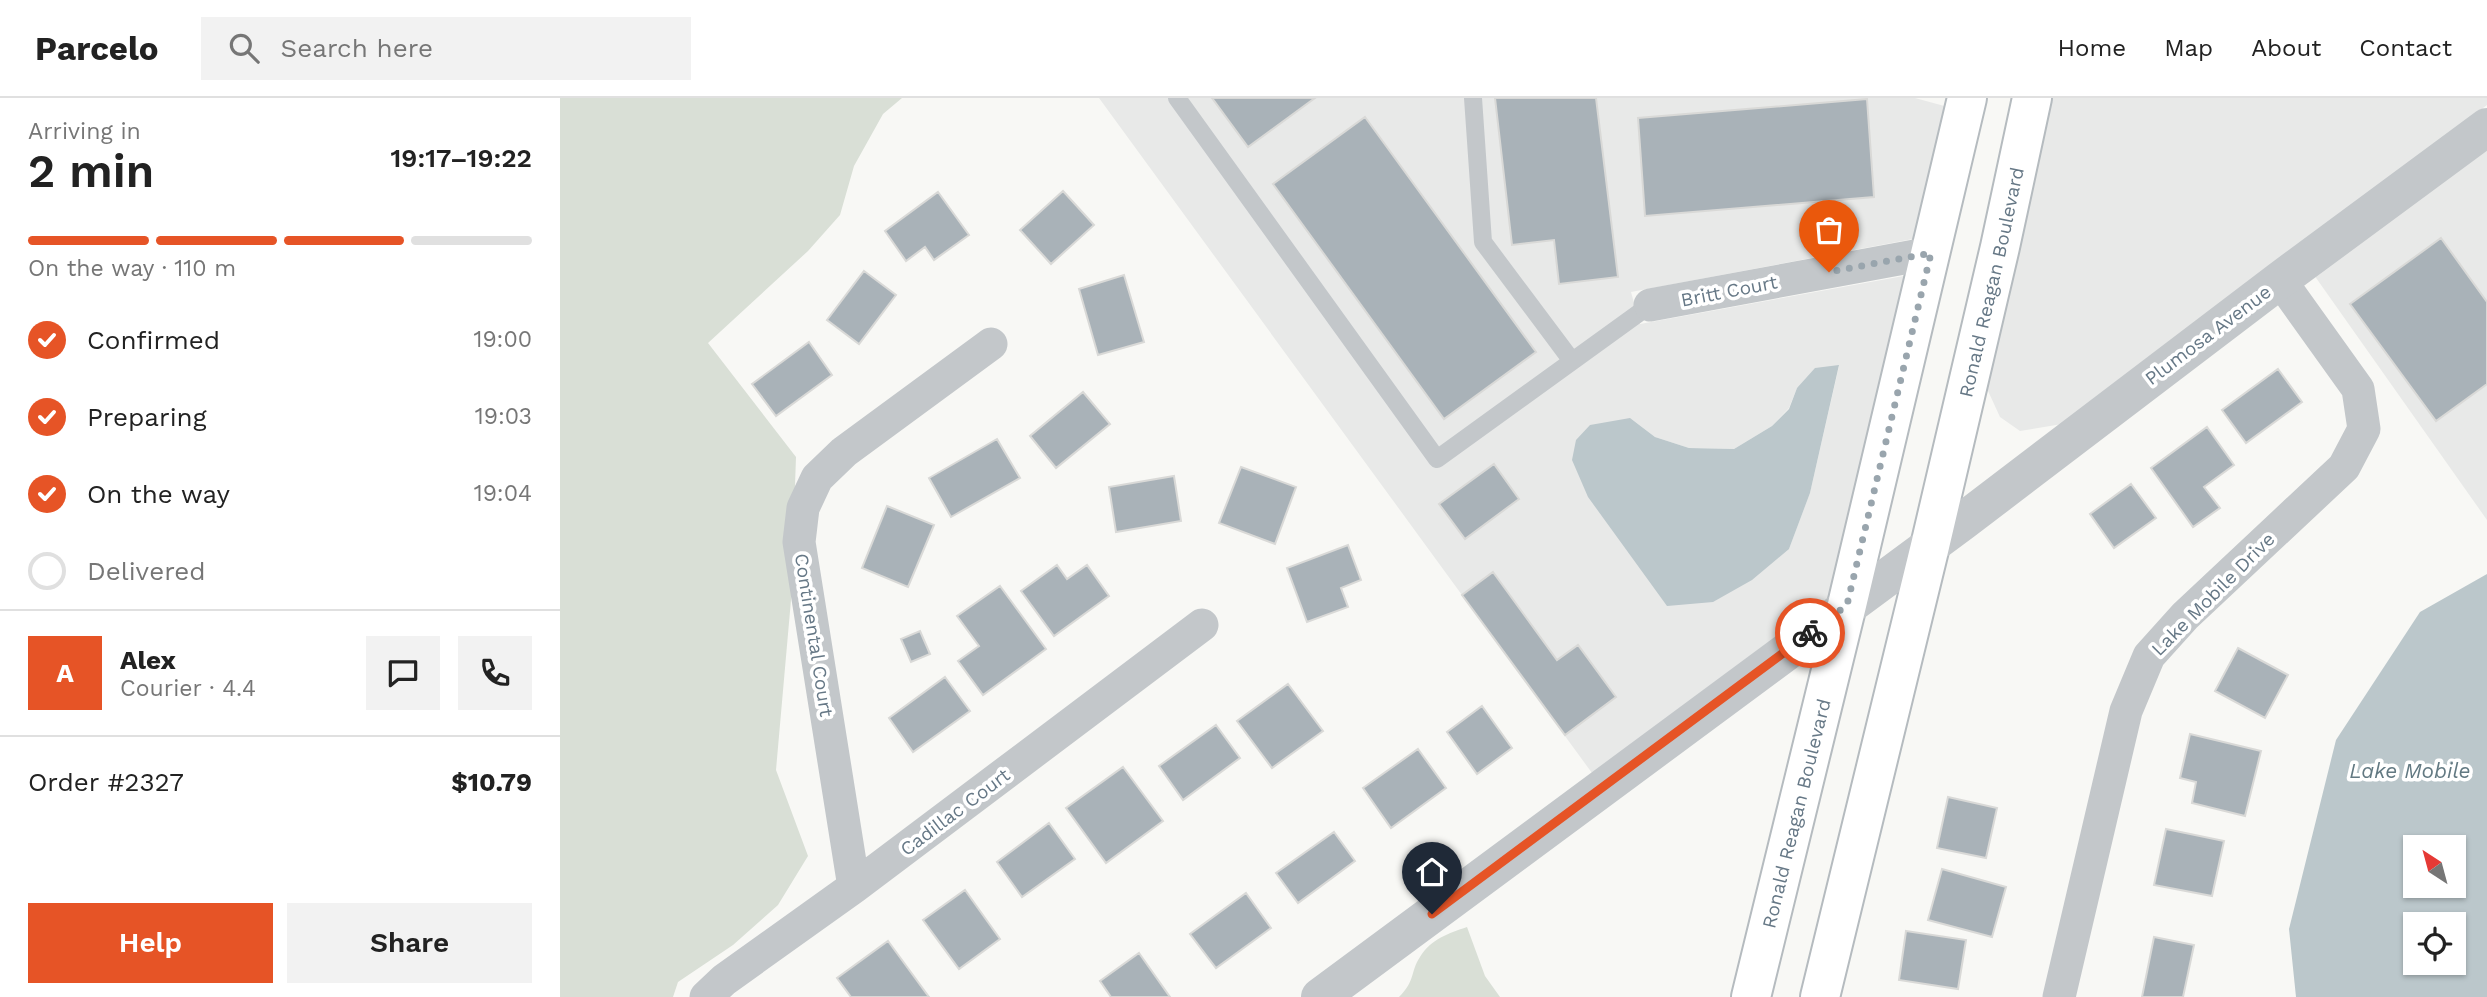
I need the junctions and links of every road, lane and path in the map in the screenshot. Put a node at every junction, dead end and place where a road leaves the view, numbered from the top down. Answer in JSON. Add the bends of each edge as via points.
{"nodes":[{"id":1,"x":1177,"y":98,"type":"edge"},
{"id":2,"x":1474,"y":98,"type":"edge"},
{"id":3,"x":1967,"y":98,"type":"edge"},
{"id":4,"x":2032,"y":98,"type":"edge"},
{"id":5,"x":2487,"y":127,"type":"edge"},
{"id":6,"x":1931,"y":253,"type":"junction"},
{"id":7,"x":2280,"y":280,"type":"junction"},
{"id":8,"x":1650,"y":305,"type":"joint"},
{"id":9,"x":991,"y":344,"type":"dead end"},
{"id":10,"x":1572,"y":361,"type":"junction"},
{"id":11,"x":1930,"y":546,"type":"junction"},
{"id":12,"x":1847,"y":605,"type":"junction"},
{"id":13,"x":1202,"y":625,"type":"dead end"},
{"id":14,"x":854,"y":887,"type":"junction"},
{"id":15,"x":706,"y":997,"type":"edge"},
{"id":16,"x":1320,"y":997,"type":"edge"},
{"id":17,"x":1751,"y":997,"type":"edge"},
{"id":18,"x":1820,"y":997,"type":"edge"},
{"id":19,"x":2059,"y":997,"type":"edge"}],
"edges":[{"from":1,"to":10,"type":"lane","via":[[1437,459]]},
{"from":2,"to":10,"type":"lane","via":[[1483,242]]},
{"from":3,"to":6,"type":"main road","name":"Ronald Reagan Boulevard"},
{"from":4,"to":11,"type":"main road","name":"Ronald Reagan Boulevard"},
{"from":5,"to":7,"type":"street","name":"Plumosa Avenue"},
{"from":6,"to":8,"type":"street","name":"Britt Court"},
{"from":6,"to":12,"type":"main road","name":"Ronald Reagan Boulevard"},
{"from":7,"to":11,"type":"street","name":"Plumosa Avenue"},
{"from":7,"to":19,"type":"street","name":"Lake Mobile Drive","via":[[2358,389],[2364,429],[2344,467],[2185,616],[2149,656],[2126,710]]},
{"from":8,"to":10,"type":"lane"},
{"from":9,"to":14,"type":"street","name":"Continental Court","via":[[844,452],[817,478],[803,508],[799,542]]},
{"from":11,"to":12,"type":"street","name":"Plumosa Avenue"},
{"from":11,"to":18,"type":"main road","name":"Ronald Reagan Boulevard"},
{"from":12,"to":16,"type":"street","name":"Plumosa Avenue"},
{"from":12,"to":17,"type":"main road","name":"Ronald Reagan Boulevard"},
{"from":13,"to":14,"type":"street","name":"Cadillac Court"},
{"from":14,"to":15,"type":"street","name":"Cadillac Court","via":[[724,979]]}]}
